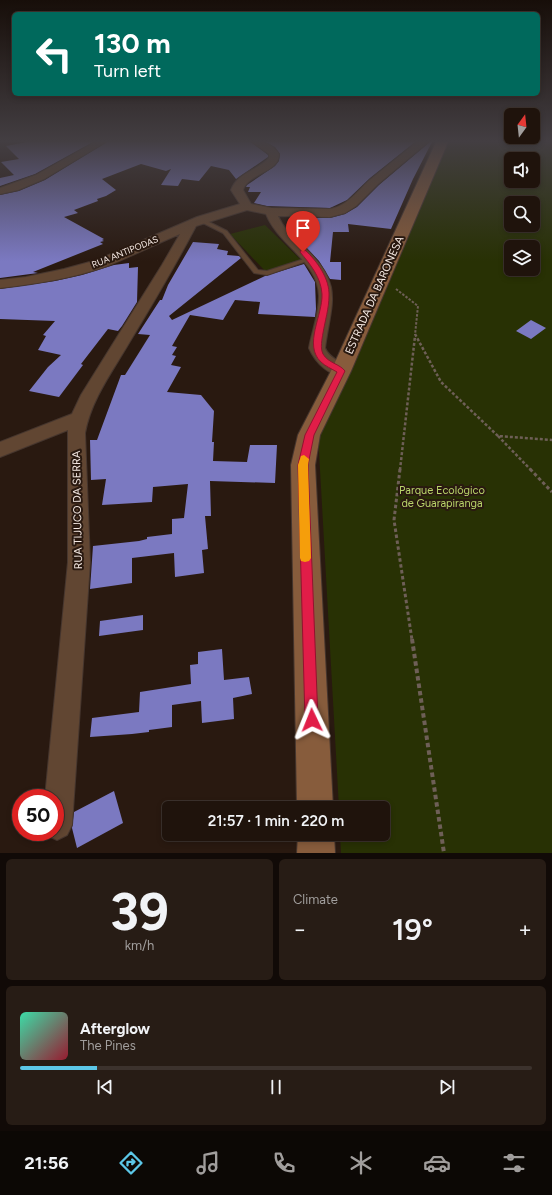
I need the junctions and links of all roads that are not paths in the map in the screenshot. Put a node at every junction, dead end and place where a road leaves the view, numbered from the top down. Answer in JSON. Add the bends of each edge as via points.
{"nodes":[{"id":1,"x":31,"y":182,"type":"edge"},
{"id":2,"x":242,"y":182,"type":"edge"},
{"id":3,"x":374,"y":182,"type":"edge"},
{"id":4,"x":425,"y":182,"type":"edge"},
{"id":5,"x":0,"y":191,"type":"edge"},
{"id":6,"x":247,"y":206,"type":"junction"},
{"id":7,"x":271,"y":212,"type":"junction"},
{"id":8,"x":196,"y":223,"type":"junction"},
{"id":9,"x":310,"y":259,"type":"junction"},
{"id":10,"x":0,"y":284,"type":"edge"},
{"id":11,"x":341,"y":371,"type":"junction"},
{"id":12,"x":79,"y":418,"type":"junction"},
{"id":13,"x":0,"y":450,"type":"edge"},
{"id":14,"x":60,"y":789,"type":"edge"},
{"id":15,"x":315,"y":801,"type":"edge"},
{"id":16,"x":316,"y":841,"type":"edge"},
{"id":17,"x":316,"y":853,"type":"edge"}],
"edges":[{"from":1,"to":5,"type":"street"},
{"from":2,"to":6,"type":"street","via":[[237,190]]},
{"from":3,"to":7,"type":"street","via":[[341,211]]},
{"from":4,"to":11,"type":"main road","name":"ESTRADA DA BARONESA"},
{"from":6,"to":7,"type":"street"},
{"from":6,"to":8,"type":"street","name":"RUA ANTIPODAS"},
{"from":7,"to":9,"type":"street","via":[[280,229]]},
{"from":8,"to":9,"type":"lane","via":[[225,232],[256,272],[267,273]]},
{"from":8,"to":10,"type":"street","name":"RUA ANTIPODAS","via":[[102,263],[66,273]]},
{"from":8,"to":12,"type":"street","name":"RUA TIJUCO DA SERRA","via":[[90,395]]},
{"from":9,"to":11,"type":"street","via":[[318,270],[326,296],[317,348],[324,361]]},
{"from":11,"to":15,"type":"main road","name":"ESTRADA DA BARONESA","via":[[310,435],[303,465]]},
{"from":12,"to":13,"type":"street"},
{"from":12,"to":14,"type":"street","name":"RUA TIJUCO DA SERRA","via":[[76,434],[79,562]]},
{"from":16,"to":17,"type":"main road"}]}
